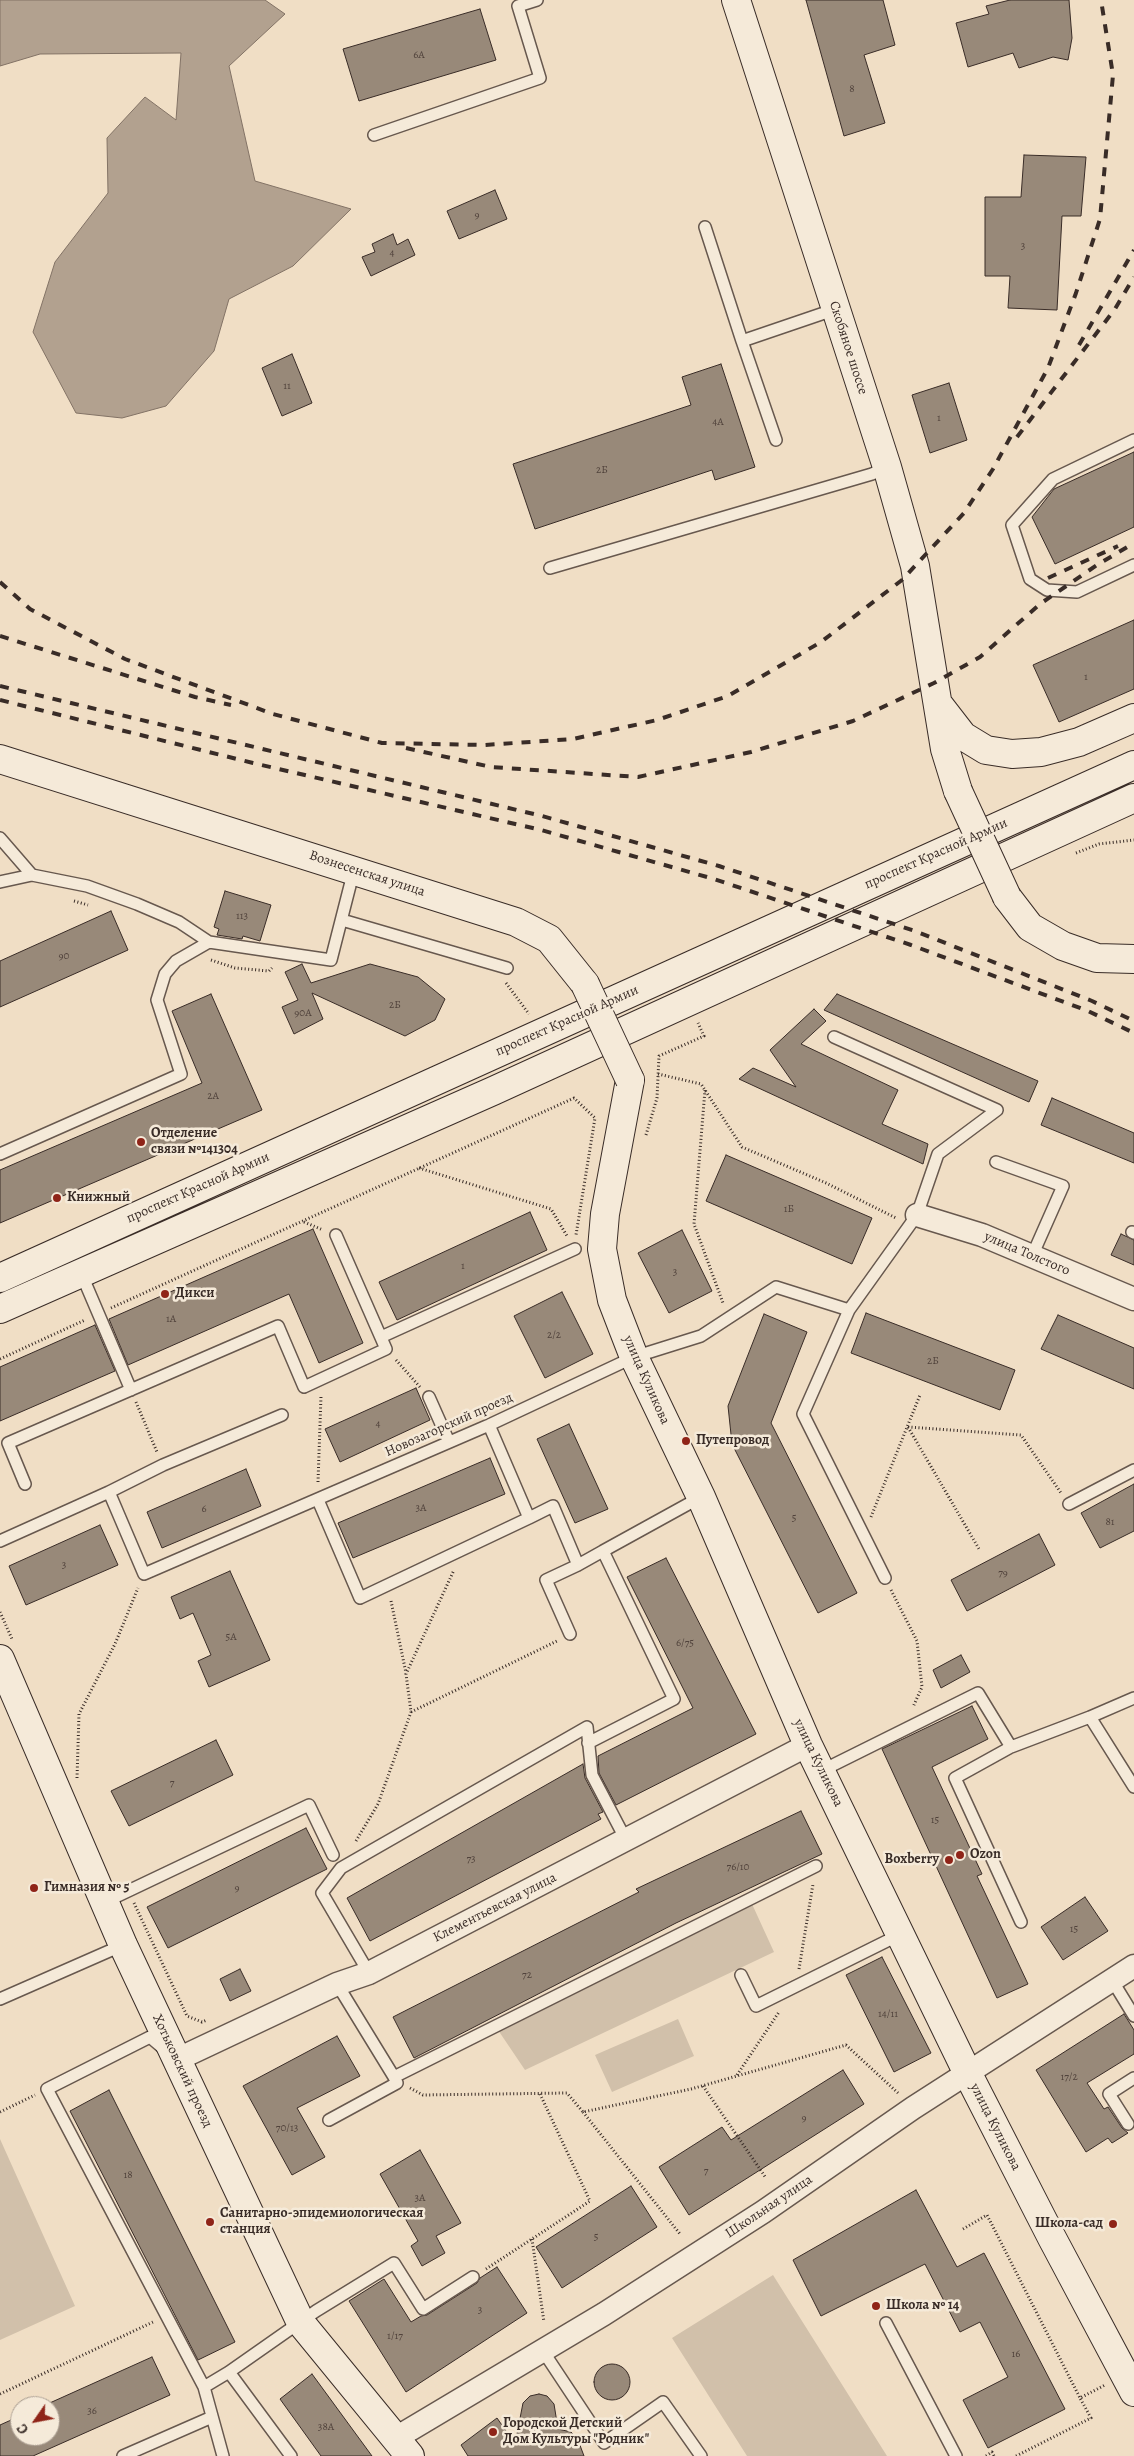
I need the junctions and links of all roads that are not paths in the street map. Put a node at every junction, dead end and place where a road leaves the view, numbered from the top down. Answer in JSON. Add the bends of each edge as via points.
{"nodes":[{"id":1,"x":537,"y":0,"type":"edge"},
{"id":2,"x":736,"y":0,"type":"edge"},
{"id":3,"x":517,"y":3,"type":"edge"},
{"id":4,"x":374,"y":135,"type":"dead end"},
{"id":5,"x":705,"y":227,"type":"dead end"},
{"id":6,"x":836,"y":309,"type":"junction"},
{"id":7,"x":742,"y":341,"type":"junction"},
{"id":8,"x":776,"y":440,"type":"dead end"},
{"id":9,"x":1134,"y":440,"type":"edge"},
{"id":10,"x":887,"y":467,"type":"junction"},
{"id":11,"x":1134,"y":565,"type":"edge"},
{"id":12,"x":550,"y":568,"type":"dead end"},
{"id":13,"x":937,"y":701,"type":"junction"},
{"id":14,"x":1134,"y":718,"type":"edge"},
{"id":15,"x":0,"y":759,"type":"edge"},
{"id":16,"x":1134,"y":765,"type":"edge"},
{"id":17,"x":1134,"y":798,"type":"edge"},
{"id":18,"x":0,"y":838,"type":"edge"},
{"id":19,"x":354,"y":870,"type":"junction"},
{"id":20,"x":32,"y":876,"type":"junction"},
{"id":21,"x":0,"y":882,"type":"edge"},
{"id":22,"x":342,"y":920,"type":"junction"},
{"id":23,"x":208,"y":942,"type":"junction"},
{"id":24,"x":1134,"y":959,"type":"edge"},
{"id":25,"x":507,"y":968,"type":"dead end"},
{"id":26,"x":834,"y":1037,"type":"dead end"},
{"id":27,"x":627,"y":1093,"type":"joint"},
{"id":28,"x":0,"y":1154,"type":"edge"},
{"id":29,"x":996,"y":1162,"type":"dead end"},
{"id":30,"x":913,"y":1220,"type":"junction"},
{"id":31,"x":336,"y":1235,"type":"road end"},
{"id":32,"x":575,"y":1249,"type":"road end"},
{"id":33,"x":1032,"y":1256,"type":"junction"},
{"id":34,"x":81,"y":1273,"type":"junction"},
{"id":35,"x":0,"y":1278,"type":"edge"},
{"id":36,"x":1134,"y":1299,"type":"edge"},
{"id":37,"x":0,"y":1309,"type":"edge"},
{"id":38,"x":849,"y":1310,"type":"junction"},
{"id":39,"x":381,"y":1337,"type":"junction"},
{"id":40,"x":634,"y":1357,"type":"junction"},
{"id":41,"x":131,"y":1390,"type":"junction"},
{"id":42,"x":429,"y":1397,"type":"road end"},
{"id":43,"x":282,"y":1415,"type":"dead end"},
{"id":44,"x":489,"y":1425,"type":"junction"},
{"id":45,"x":449,"y":1442,"type":"junction"},
{"id":46,"x":1134,"y":1470,"type":"edge"},
{"id":47,"x":25,"y":1484,"type":"dead end"},
{"id":48,"x":109,"y":1492,"type":"junction"},
{"id":49,"x":701,"y":1497,"type":"junction"},
{"id":50,"x":318,"y":1500,"type":"junction"},
{"id":51,"x":1069,"y":1504,"type":"road end"},
{"id":52,"x":529,"y":1518,"type":"junction"},
{"id":53,"x":0,"y":1541,"type":"edge"},
{"id":54,"x":604,"y":1551,"type":"junction"},
{"id":55,"x":578,"y":1564,"type":"junction"},
{"id":56,"x":885,"y":1578,"type":"road end"},
{"id":57,"x":570,"y":1634,"type":"road end"},
{"id":58,"x":0,"y":1659,"type":"edge"},
{"id":59,"x":1134,"y":1698,"type":"edge"},
{"id":60,"x":1090,"y":1717,"type":"junction"},
{"id":61,"x":588,"y":1744,"type":"junction"},
{"id":62,"x":808,"y":1745,"type":"junction"},
{"id":63,"x":1011,"y":1747,"type":"junction"},
{"id":64,"x":821,"y":1770,"type":"junction"},
{"id":65,"x":1134,"y":1787,"type":"edge"},
{"id":66,"x":626,"y":1840,"type":"junction"},
{"id":67,"x":333,"y":1856,"type":"dead end"},
{"id":68,"x":816,"y":1866,"type":"dead end"},
{"id":69,"x":105,"y":1902,"type":"junction"},
{"id":70,"x":1021,"y":1922,"type":"dead end"},
{"id":71,"x":901,"y":1934,"type":"junction"},
{"id":72,"x":124,"y":1945,"type":"junction"},
{"id":73,"x":1134,"y":1966,"type":"edge"},
{"id":74,"x":370,"y":1973,"type":"junction"},
{"id":75,"x":741,"y":1975,"type":"dead end"},
{"id":76,"x":1112,"y":1980,"type":"junction"},
{"id":77,"x":337,"y":1984,"type":"junction"},
{"id":78,"x":0,"y":1999,"type":"edge"},
{"id":79,"x":1134,"y":2016,"type":"edge"},
{"id":80,"x":176,"y":2060,"type":"junction"},
{"id":81,"x":968,"y":2074,"type":"junction"},
{"id":82,"x":394,"y":2077,"type":"junction"},
{"id":83,"x":1134,"y":2078,"type":"edge"},
{"id":84,"x":329,"y":2120,"type":"dead end"},
{"id":85,"x":1128,"y":2124,"type":"dead end"},
{"id":86,"x":473,"y":2277,"type":"road end"},
{"id":87,"x":301,"y":2323,"type":"junction"},
{"id":88,"x":886,"y":2323,"type":"dead end"},
{"id":89,"x":543,"y":2351,"type":"junction"},
{"id":90,"x":229,"y":2372,"type":"junction"},
{"id":91,"x":204,"y":2387,"type":"junction"},
{"id":92,"x":1134,"y":2392,"type":"edge"},
{"id":93,"x":212,"y":2417,"type":"junction"},
{"id":94,"x":403,"y":2447,"type":"edge"},
{"id":95,"x":123,"y":2456,"type":"edge"},
{"id":96,"x":223,"y":2456,"type":"edge"},
{"id":97,"x":291,"y":2456,"type":"edge"},
{"id":98,"x":701,"y":2456,"type":"edge"},
{"id":99,"x":956,"y":2456,"type":"edge"}],
"edges":[{"from":1,"to":3,"type":"lane"},
{"from":2,"to":6,"type":"main road","name":"Скобяное шоссе"},
{"from":3,"to":4,"type":"lane","via":[[540,78]]},
{"from":5,"to":7,"type":"lane"},
{"from":6,"to":7,"type":"lane"},
{"from":6,"to":10,"type":"main road","name":"Скобяное шоссе"},
{"from":7,"to":8,"type":"lane"},
{"from":9,"to":11,"type":"lane","via":[[1053,479],[1012,525],[1030,579],[1047,590],[1077,592]]},
{"from":10,"to":12,"type":"lane"},
{"from":10,"to":13,"type":"main road","name":"Скобяное шоссе","via":[[915,566]]},
{"from":13,"to":14,"type":"main road","via":[[963,736],[986,750],[1012,754],[1041,752],[1079,742]]},
{"from":13,"to":24,"type":"main road","name":"Скобяное шоссе","bridge":true,"via":[[944,749],[958,791],[1007,897],[1030,926],[1063,946],[1097,958]]},
{"from":15,"to":19,"type":"main road","name":"Вознесенская улица"},
{"from":16,"to":35,"type":"main road","name":"проспект Красной Армии"},
{"from":17,"to":34,"type":"main road","via":[[493,1091]]},
{"from":18,"to":20,"type":"lane"},
{"from":19,"to":22,"type":"lane"},
{"from":19,"to":27,"type":"main road","name":"Вознесенская улица","bridge":true,"via":[[516,922],[548,939],[586,984]]},
{"from":20,"to":21,"type":"lane"},
{"from":20,"to":23,"type":"lane","via":[[87,886],[137,904],[179,922]]},
{"from":22,"to":23,"type":"lane","via":[[331,960]]},
{"from":22,"to":25,"type":"lane"},
{"from":23,"to":28,"type":"lane","via":[[176,961],[165,974],[156,1000],[181,1074]]},
{"from":26,"to":30,"type":"lane","via":[[997,1110],[938,1154]]},
{"from":27,"to":40,"type":"main road","name":"улица Куликова","via":[[604,1214],[602,1249],[612,1300]]},
{"from":29,"to":33,"type":"lane","via":[[1063,1186]]},
{"from":30,"to":33,"type":"street","name":"улица Толстого","via":[[982,1235]]},
{"from":30,"to":38,"type":"lane"},
{"from":31,"to":39,"type":"lane"},
{"from":32,"to":39,"type":"lane"},
{"from":33,"to":36,"type":"street","name":"улица Толстого"},
{"from":34,"to":37,"type":"main road"},
{"from":34,"to":41,"type":"lane"},
{"from":38,"to":40,"type":"lane","name":"Новозагорский проезд","via":[[776,1287],[701,1336]]},
{"from":38,"to":56,"type":"lane","via":[[803,1414]]},
{"from":39,"to":41,"type":"lane","via":[[386,1349],[304,1387],[278,1326]]},
{"from":40,"to":44,"type":"lane","name":"Новозагорский проезд"},
{"from":40,"to":49,"type":"main road","name":"улица Куликова"},
{"from":41,"to":47,"type":"lane","via":[[8,1443]]},
{"from":42,"to":45,"type":"lane"},
{"from":43,"to":48,"type":"lane","via":[[163,1465]]},
{"from":44,"to":45,"type":"lane","name":"Новозагорский проезд"},
{"from":44,"to":52,"type":"lane"},
{"from":45,"to":50,"type":"lane","name":"Новозагорский проезд"},
{"from":46,"to":51,"type":"lane"},
{"from":48,"to":50,"type":"lane","name":"Новозагорский проезд","via":[[144,1574]]},
{"from":48,"to":53,"type":"lane"},
{"from":49,"to":54,"type":"lane"},
{"from":49,"to":62,"type":"main road","name":"улица Куликова"},
{"from":50,"to":52,"type":"lane","via":[[360,1598]]},
{"from":52,"to":55,"type":"lane","via":[[553,1506]]},
{"from":54,"to":55,"type":"lane"},
{"from":54,"to":61,"type":"lane","via":[[674,1699]]},
{"from":55,"to":57,"type":"lane","via":[[546,1580]]},
{"from":58,"to":69,"type":"main road","name":"Хотьковский проезд"},
{"from":59,"to":60,"type":"lane"},
{"from":60,"to":63,"type":"lane"},
{"from":60,"to":65,"type":"lane"},
{"from":61,"to":66,"type":"lane","via":[[592,1775]]},
{"from":61,"to":74,"type":"lane","via":[[587,1727],[341,1868],[322,1893]]},
{"from":62,"to":64,"type":"main road","name":"улица Куликова"},
{"from":62,"to":66,"type":"street","name":"Клементьевская улица"},
{"from":63,"to":64,"type":"lane","via":[[978,1693]]},
{"from":63,"to":70,"type":"lane","via":[[956,1778]]},
{"from":64,"to":71,"type":"main road","name":"улица Куликова"},
{"from":66,"to":74,"type":"street","name":"Клементьевская улица"},
{"from":67,"to":69,"type":"lane","via":[[309,1805]]},
{"from":68,"to":82,"type":"lane"},
{"from":69,"to":72,"type":"main road","name":"Хотьковский проезд"},
{"from":71,"to":75,"type":"lane","via":[[756,2006]]},
{"from":71,"to":81,"type":"main road","name":"улица Куликова"},
{"from":72,"to":78,"type":"lane"},
{"from":72,"to":80,"type":"main road","name":"Хотьковский проезд"},
{"from":73,"to":76,"type":"street","name":"Школьная улица"},
{"from":74,"to":77,"type":"street","name":"Клементьевская улица"},
{"from":76,"to":79,"type":"lane"},
{"from":76,"to":81,"type":"street","name":"Школьная улица"},
{"from":77,"to":80,"type":"street","name":"Клементьевская улица"},
{"from":77,"to":82,"type":"lane"},
{"from":80,"to":87,"type":"main road","name":"Хотьковский проезд"},
{"from":80,"to":91,"type":"lane","via":[[150,2037],[47,2089]]},
{"from":81,"to":89,"type":"street","name":"Школьная улица","via":[[913,2108],[764,2212]]},
{"from":81,"to":92,"type":"main road","name":"улица Куликова"},
{"from":82,"to":84,"type":"lane","via":[[397,2083]]},
{"from":83,"to":85,"type":"lane","via":[[1109,2094]]},
{"from":86,"to":87,"type":"lane","via":[[423,2309],[394,2263]]},
{"from":87,"to":90,"type":"lane"},
{"from":87,"to":94,"type":"main road","name":"Хотьковский проезд"},
{"from":88,"to":99,"type":"lane"},
{"from":89,"to":94,"type":"street","name":"Школьная улица"},
{"from":89,"to":98,"type":"lane","via":[[604,2443],[663,2402]]},
{"from":90,"to":91,"type":"lane"},
{"from":90,"to":97,"type":"lane"},
{"from":91,"to":93,"type":"lane"},
{"from":93,"to":95,"type":"lane"},
{"from":93,"to":96,"type":"lane"}]}
